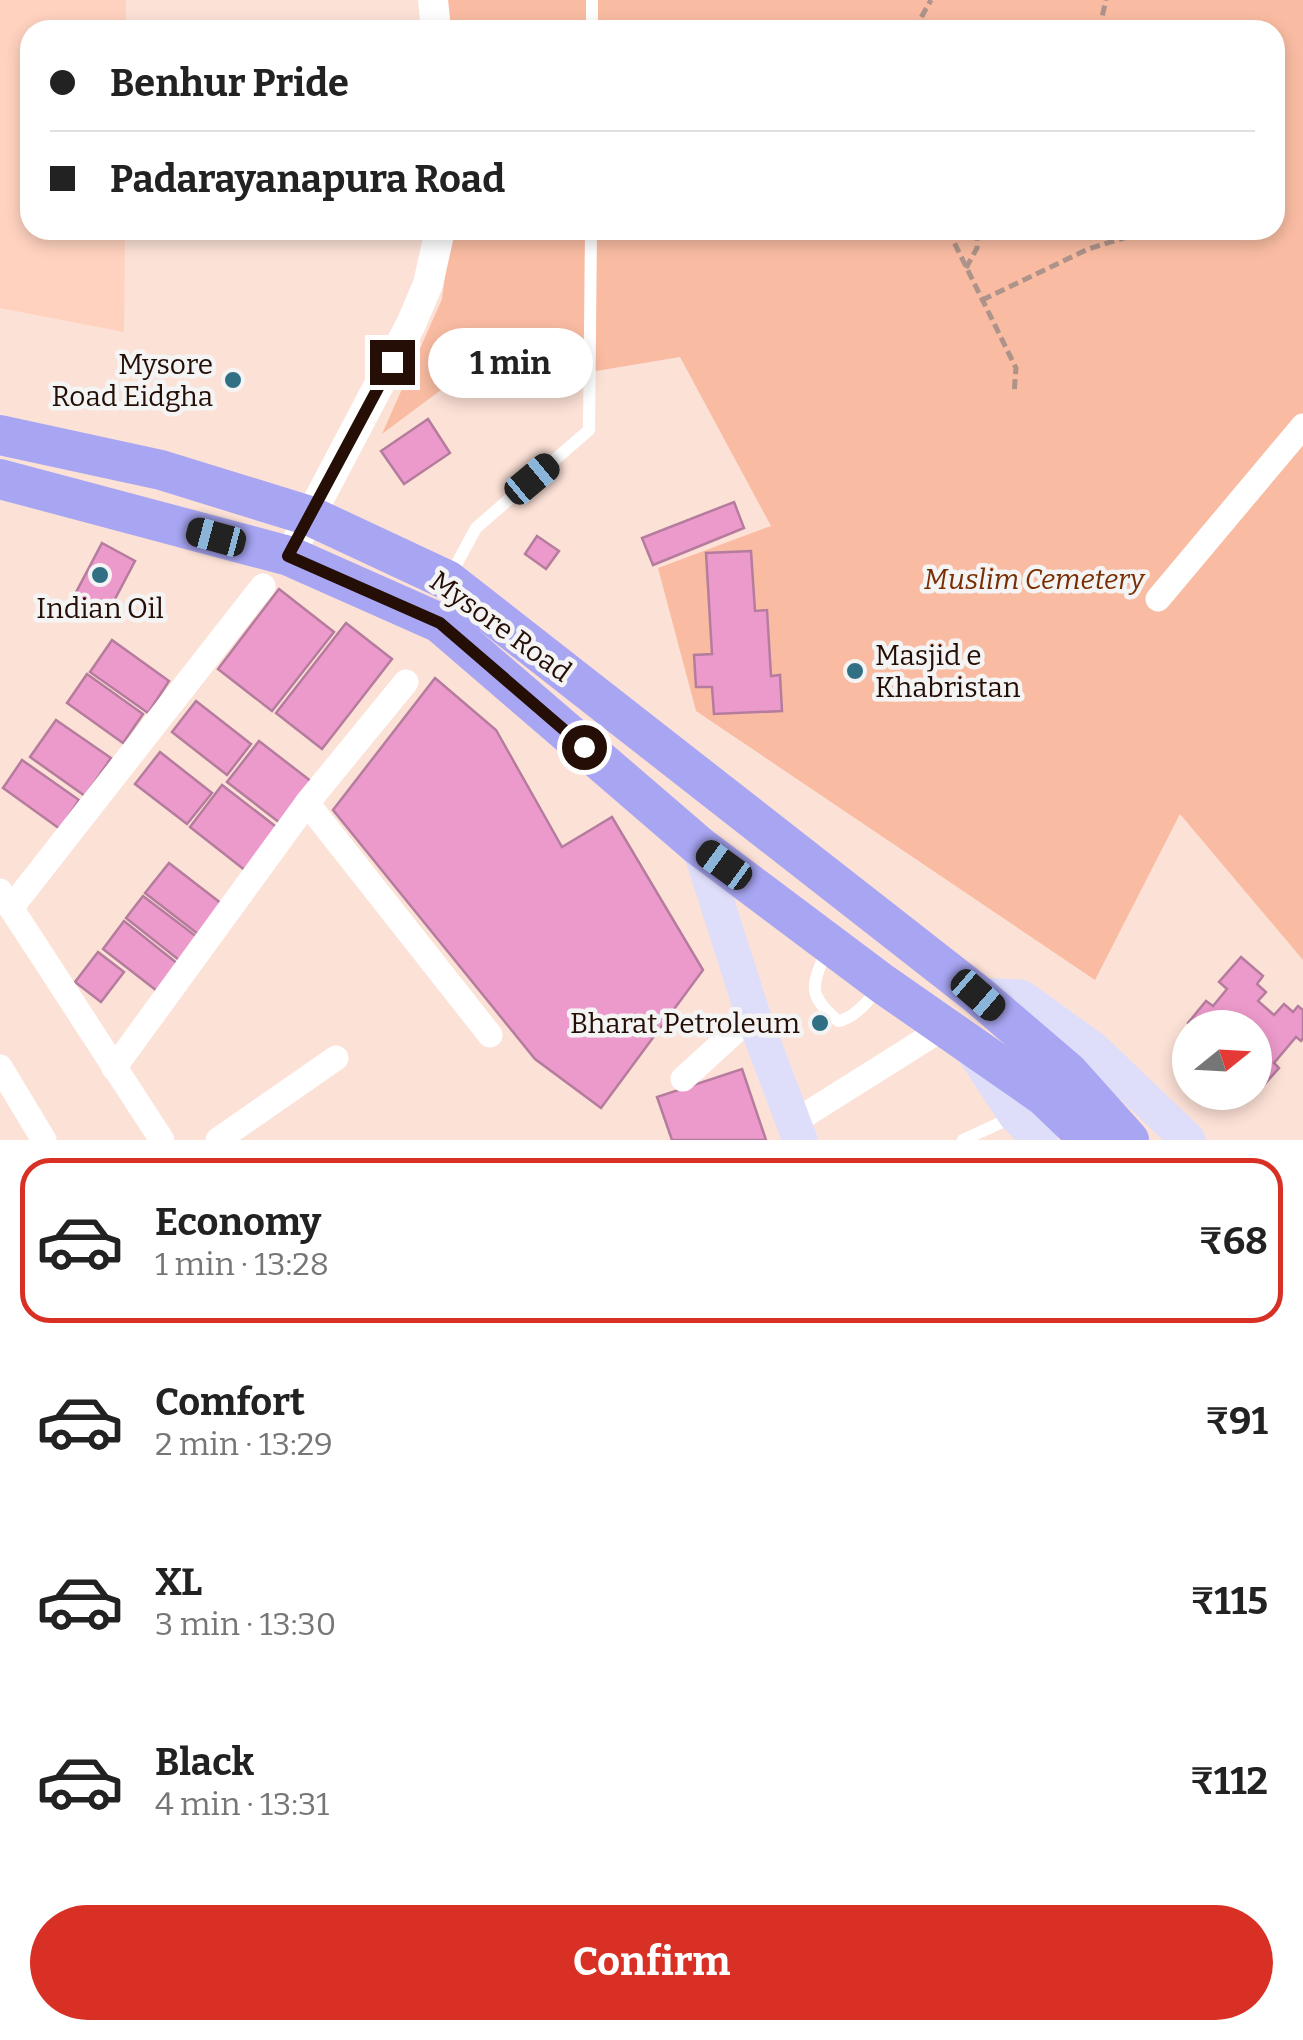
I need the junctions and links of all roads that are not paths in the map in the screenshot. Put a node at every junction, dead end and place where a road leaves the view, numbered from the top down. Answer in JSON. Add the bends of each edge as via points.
{"nodes":[{"id":1,"x":438,"y":240,"type":"edge"},
{"id":2,"x":591,"y":240,"type":"edge"},
{"id":3,"x":1303,"y":426,"type":"edge"},
{"id":4,"x":0,"y":435,"type":"edge"},
{"id":5,"x":0,"y":479,"type":"edge"},
{"id":6,"x":310,"y":516,"type":"junction"},
{"id":7,"x":276,"y":571,"type":"junction"},
{"id":8,"x":448,"y":580,"type":"junction"},
{"id":9,"x":1158,"y":599,"type":"dead end"},
{"id":10,"x":406,"y":682,"type":"dead end"},
{"id":11,"x":307,"y":803,"type":"junction"},
{"id":12,"x":699,"y":846,"type":"junction"},
{"id":13,"x":6,"y":899,"type":"edge"},
{"id":14,"x":830,"y":943,"type":"junction"},
{"id":15,"x":882,"y":984,"type":"junction"},
{"id":16,"x":978,"y":995,"type":"junction"},
{"id":17,"x":754,"y":1015,"type":"junction"},
{"id":18,"x":490,"y":1035,"type":"dead end"},
{"id":19,"x":957,"y":1036,"type":"junction"},
{"id":20,"x":336,"y":1058,"type":"dead end"},
{"id":21,"x":0,"y":1067,"type":"edge"},
{"id":22,"x":114,"y":1068,"type":"junction"},
{"id":23,"x":683,"y":1078,"type":"dead end"},
{"id":24,"x":1042,"y":1106,"type":"edge"},
{"id":25,"x":797,"y":1131,"type":"edge"},
{"id":26,"x":44,"y":1140,"type":"edge"},
{"id":27,"x":162,"y":1140,"type":"edge"},
{"id":28,"x":218,"y":1140,"type":"edge"},
{"id":29,"x":963,"y":1140,"type":"edge"},
{"id":30,"x":1090,"y":1140,"type":"edge"},
{"id":31,"x":1130,"y":1140,"type":"edge"},
{"id":32,"x":1188,"y":1140,"type":"edge"}],
"edges":[{"from":1,"to":6,"type":"street","via":[[412,324]]},
{"from":2,"to":8,"type":"lane","via":[[590,430],[476,528]]},
{"from":3,"to":9,"type":"street"},
{"from":4,"to":6,"type":"highway","name":"Mysore Road","via":[[161,470]]},
{"from":5,"to":7,"type":"highway","name":"Mysore Road"},
{"from":6,"to":7,"type":"street"},
{"from":6,"to":8,"type":"highway","name":"Mysore Road"},
{"from":7,"to":12,"type":"highway","name":"Mysore Road","via":[[440,623]]},
{"from":7,"to":13,"type":"street"},
{"from":8,"to":16,"type":"highway","name":"Mysore Road"},
{"from":10,"to":11,"type":"street"},
{"from":11,"to":18,"type":"street"},
{"from":11,"to":22,"type":"street"},
{"from":12,"to":14,"type":"highway","name":"Mysore Road"},
{"from":12,"to":17,"type":"main road"},
{"from":13,"to":22,"type":"street"},
{"from":14,"to":15,"type":"highway","name":"Mysore Road"},
{"from":14,"to":15,"type":"lane","via":[[813,983],[823,1008],[838,1021],[858,1011]]},
{"from":15,"to":19,"type":"highway","name":"Mysore Road"},
{"from":16,"to":24,"type":"highway","name":"Mysore Road"},
{"from":16,"to":32,"type":"main road","via":[[1021,996],[1093,1050]]},
{"from":17,"to":23,"type":"street"},
{"from":17,"to":25,"type":"main road"},
{"from":19,"to":24,"type":"highway","name":"Mysore Road"},
{"from":19,"to":25,"type":"street"},
{"from":20,"to":28,"type":"street"},
{"from":21,"to":26,"type":"street"},
{"from":22,"to":27,"type":"street"},
{"from":24,"to":29,"type":"lane"},
{"from":24,"to":30,"type":"highway"},
{"from":24,"to":31,"type":"highway"}]}
